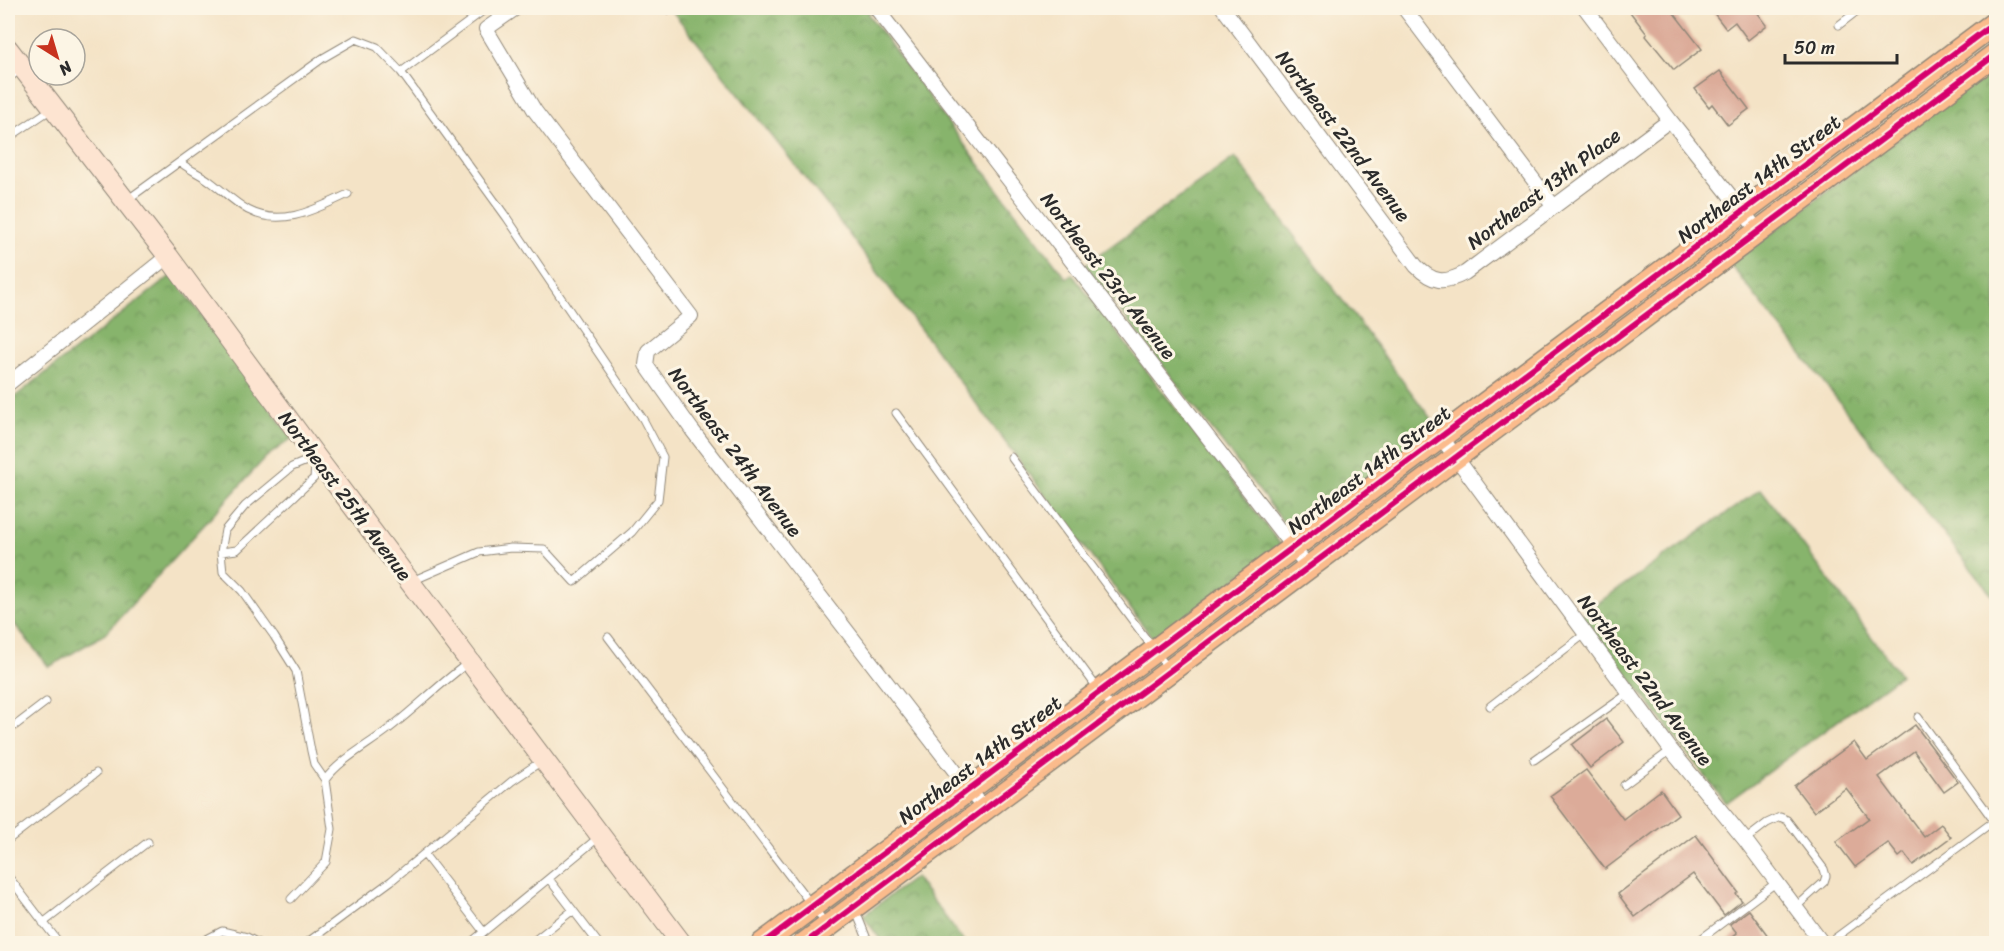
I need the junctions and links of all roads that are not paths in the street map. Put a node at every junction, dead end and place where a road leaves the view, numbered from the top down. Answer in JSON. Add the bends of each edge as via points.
{"nodes":[{"id":1,"x":487,"y":8,"type":"edge"},
{"id":2,"x":516,"y":8,"type":"edge"},
{"id":3,"x":876,"y":8,"type":"edge"},
{"id":4,"x":1223,"y":8,"type":"edge"},
{"id":5,"x":1404,"y":8,"type":"edge"},
{"id":6,"x":1585,"y":8,"type":"edge"},
{"id":7,"x":1862,"y":8,"type":"edge"},
{"id":8,"x":1996,"y":22,"type":"edge"},
{"id":9,"x":1839,"y":25,"type":"dead end"},
{"id":10,"x":8,"y":49,"type":"edge"},
{"id":11,"x":1996,"y":54,"type":"edge"},
{"id":12,"x":400,"y":72,"type":"junction"},
{"id":13,"x":15,"y":73,"type":"edge"},
{"id":14,"x":53,"y":108,"type":"junction"},
{"id":15,"x":1670,"y":120,"type":"junction"},
{"id":16,"x":8,"y":138,"type":"edge"},
{"id":17,"x":180,"y":162,"type":"junction"},
{"id":18,"x":348,"y":194,"type":"dead end"},
{"id":19,"x":125,"y":201,"type":"junction"},
{"id":20,"x":1554,"y":207,"type":"junction"},
{"id":21,"x":1743,"y":212,"type":"junction"},
{"id":22,"x":1759,"y":232,"type":"junction"},
{"id":23,"x":168,"y":256,"type":"junction"},
{"id":24,"x":1438,"y":280,"type":"joint"},
{"id":25,"x":8,"y":384,"type":"edge"},
{"id":26,"x":896,"y":413,"type":"dead end"},
{"id":27,"x":1441,"y":437,"type":"junction"},
{"id":28,"x":316,"y":457,"type":"junction"},
{"id":29,"x":1011,"y":457,"type":"dead end"},
{"id":30,"x":1456,"y":458,"type":"junction"},
{"id":31,"x":1293,"y":548,"type":"junction"},
{"id":32,"x":221,"y":552,"type":"junction"},
{"id":33,"x":1309,"y":568,"type":"junction"},
{"id":34,"x":410,"y":582,"type":"junction"},
{"id":35,"x":1585,"y":634,"type":"junction"},
{"id":36,"x":608,"y":637,"type":"dead end"},
{"id":37,"x":1155,"y":651,"type":"junction"},
{"id":38,"x":470,"y":662,"type":"junction"},
{"id":39,"x":1170,"y":672,"type":"junction"},
{"id":40,"x":1100,"y":691,"type":"junction"},
{"id":41,"x":1629,"y":693,"type":"junction"},
{"id":42,"x":46,"y":702,"type":"dead end"},
{"id":43,"x":1490,"y":706,"type":"dead end"},
{"id":44,"x":1116,"y":712,"type":"junction"},
{"id":45,"x":1918,"y":717,"type":"dead end"},
{"id":46,"x":8,"y":731,"type":"edge"},
{"id":47,"x":1671,"y":750,"type":"junction"},
{"id":48,"x":544,"y":760,"type":"junction"},
{"id":49,"x":1534,"y":760,"type":"dead end"},
{"id":50,"x":96,"y":773,"type":"dead end"},
{"id":51,"x":325,"y":780,"type":"junction"},
{"id":52,"x":1624,"y":785,"type":"dead end"},
{"id":53,"x":968,"y":789,"type":"junction"},
{"id":54,"x":985,"y":810,"type":"junction"},
{"id":55,"x":601,"y":835,"type":"junction"},
{"id":56,"x":8,"y":840,"type":"edge"},
{"id":57,"x":1745,"y":840,"type":"junction"},
{"id":58,"x":148,"y":842,"type":"dead end"},
{"id":59,"x":424,"y":854,"type":"junction"},
{"id":60,"x":8,"y":876,"type":"edge"},
{"id":61,"x":549,"y":879,"type":"junction"},
{"id":62,"x":1777,"y":882,"type":"junction"},
{"id":63,"x":291,"y":899,"type":"dead end"},
{"id":64,"x":813,"y":906,"type":"junction"},
{"id":65,"x":854,"y":907,"type":"junction"},
{"id":66,"x":1796,"y":907,"type":"junction"},
{"id":67,"x":573,"y":910,"type":"junction"},
{"id":68,"x":43,"y":923,"type":"junction"},
{"id":69,"x":828,"y":926,"type":"junction"},
{"id":70,"x":483,"y":931,"type":"junction"},
{"id":71,"x":60,"y":944,"type":"edge"},
{"id":72,"x":197,"y":944,"type":"edge"},
{"id":73,"x":260,"y":944,"type":"edge"},
{"id":74,"x":305,"y":944,"type":"edge"},
{"id":75,"x":469,"y":944,"type":"edge"},
{"id":76,"x":530,"y":944,"type":"edge"},
{"id":77,"x":599,"y":944,"type":"edge"},
{"id":78,"x":682,"y":944,"type":"edge"},
{"id":79,"x":762,"y":944,"type":"edge"},
{"id":80,"x":804,"y":944,"type":"edge"},
{"id":81,"x":869,"y":944,"type":"edge"},
{"id":82,"x":1694,"y":944,"type":"edge"},
{"id":83,"x":1825,"y":944,"type":"edge"}],
"edges":[{"from":1,"to":12,"type":"lane"},
{"from":2,"to":53,"type":"street","name":"Northeast 24th Avenue","via":[[486,29],[535,111],[691,316],[648,351],[646,365]]},
{"from":3,"to":31,"type":"street","name":"Northeast 23rd Avenue"},
{"from":4,"to":24,"type":"street","name":"Northeast 22nd Avenue","via":[[1416,266]]},
{"from":5,"to":20,"type":"street"},
{"from":6,"to":15,"type":"street"},
{"from":7,"to":9,"type":"lane"},
{"from":8,"to":21,"type":"main road","name":"Northeast 14th Street"},
{"from":10,"to":13,"type":"main road","name":"Northeast 25th Avenue"},
{"from":11,"to":22,"type":"main road"},
{"from":12,"to":17,"type":"lane","via":[[376,47],[356,39],[323,58]]},
{"from":12,"to":34,"type":"lane","via":[[513,228],[643,419],[663,457],[658,500],[632,532],[574,582],[544,549],[511,548],[478,552]]},
{"from":13,"to":14,"type":"main road","name":"Northeast 25th Avenue"},
{"from":14,"to":16,"type":"lane"},
{"from":14,"to":19,"type":"main road","name":"Northeast 25th Avenue"},
{"from":15,"to":20,"type":"street","name":"Northeast 13th Place"},
{"from":15,"to":21,"type":"street"},
{"from":17,"to":18,"type":"lane","via":[[246,209],[264,217],[309,213]]},
{"from":17,"to":19,"type":"lane"},
{"from":19,"to":23,"type":"main road","name":"Northeast 25th Avenue"},
{"from":20,"to":24,"type":"street","name":"Northeast 13th Place","via":[[1464,273],[1451,280]]},
{"from":21,"to":22,"type":"street"},
{"from":21,"to":27,"type":"main road","name":"Northeast 14th Street"},
{"from":22,"to":30,"type":"main road"},
{"from":23,"to":25,"type":"street"},
{"from":23,"to":28,"type":"main road","name":"Northeast 25th Avenue"},
{"from":26,"to":40,"type":"lane"},
{"from":27,"to":30,"type":"street","name":"Northeast 22nd Avenue"},
{"from":27,"to":31,"type":"main road","name":"Northeast 14th Street"},
{"from":28,"to":32,"type":"lane","via":[[292,468],[245,506],[225,530]]},
{"from":28,"to":32,"type":"lane","via":[[314,478],[237,550]]},
{"from":28,"to":34,"type":"main road","name":"Northeast 25th Avenue"},
{"from":29,"to":37,"type":"lane"},
{"from":30,"to":33,"type":"main road"},
{"from":30,"to":35,"type":"street","name":"Northeast 22nd Avenue"},
{"from":31,"to":33,"type":"street","name":"Northeast 23rd Avenue"},
{"from":31,"to":37,"type":"main road","name":"Northeast 14th Street"},
{"from":32,"to":51,"type":"lane","via":[[223,572],[242,591],[296,671],[310,751]]},
{"from":33,"to":39,"type":"main road"},
{"from":34,"to":38,"type":"main road","name":"Northeast 25th Avenue"},
{"from":35,"to":41,"type":"street","name":"Northeast 22nd Avenue"},
{"from":35,"to":43,"type":"lane"},
{"from":36,"to":64,"type":"lane"},
{"from":37,"to":39,"type":"lane"},
{"from":37,"to":40,"type":"main road","name":"Northeast 14th Street"},
{"from":38,"to":48,"type":"main road","name":"Northeast 25th Avenue"},
{"from":38,"to":51,"type":"lane","via":[[387,731],[334,768]]},
{"from":39,"to":44,"type":"main road"},
{"from":40,"to":44,"type":"lane"},
{"from":40,"to":53,"type":"main road","name":"Northeast 14th Street"},
{"from":41,"to":47,"type":"street","name":"Northeast 22nd Avenue"},
{"from":41,"to":49,"type":"lane"},
{"from":42,"to":46,"type":"lane"},
{"from":44,"to":54,"type":"main road"},
{"from":45,"to":83,"type":"lane","via":[[1994,821]]},
{"from":47,"to":52,"type":"lane"},
{"from":47,"to":57,"type":"street","name":"Northeast 22nd Avenue"},
{"from":48,"to":55,"type":"main road","name":"Northeast 25th Avenue"},
{"from":48,"to":59,"type":"lane","via":[[512,781]]},
{"from":50,"to":56,"type":"lane"},
{"from":51,"to":63,"type":"lane","via":[[332,829],[326,862]]},
{"from":53,"to":54,"type":"street","name":"Northeast 24th Avenue"},
{"from":53,"to":64,"type":"main road","name":"Northeast 14th Street"},
{"from":54,"to":65,"type":"main road"},
{"from":55,"to":61,"type":"lane"},
{"from":55,"to":78,"type":"main road","name":"Northeast 25th Avenue"},
{"from":57,"to":62,"type":"street","name":"Northeast 22nd Avenue"},
{"from":57,"to":66,"type":"lane","via":[[1780,817],[1787,820],[1826,876]]},
{"from":58,"to":68,"type":"lane"},
{"from":59,"to":70,"type":"lane"},
{"from":59,"to":74,"type":"lane"},
{"from":60,"to":68,"type":"lane"},
{"from":61,"to":67,"type":"lane"},
{"from":61,"to":70,"type":"lane"},
{"from":62,"to":66,"type":"street","name":"Northeast 22nd Avenue"},
{"from":62,"to":82,"type":"lane"},
{"from":64,"to":69,"type":"lane"},
{"from":64,"to":79,"type":"main road","name":"Northeast 14th Street"},
{"from":65,"to":69,"type":"main road"},
{"from":65,"to":81,"type":"lane"},
{"from":66,"to":83,"type":"street","name":"Northeast 22nd Avenue"},
{"from":67,"to":76,"type":"lane"},
{"from":67,"to":77,"type":"lane"},
{"from":68,"to":71,"type":"lane"},
{"from":69,"to":80,"type":"main road"},
{"from":70,"to":75,"type":"lane"},
{"from":72,"to":73,"type":"lane","via":[[222,931]]}]}
